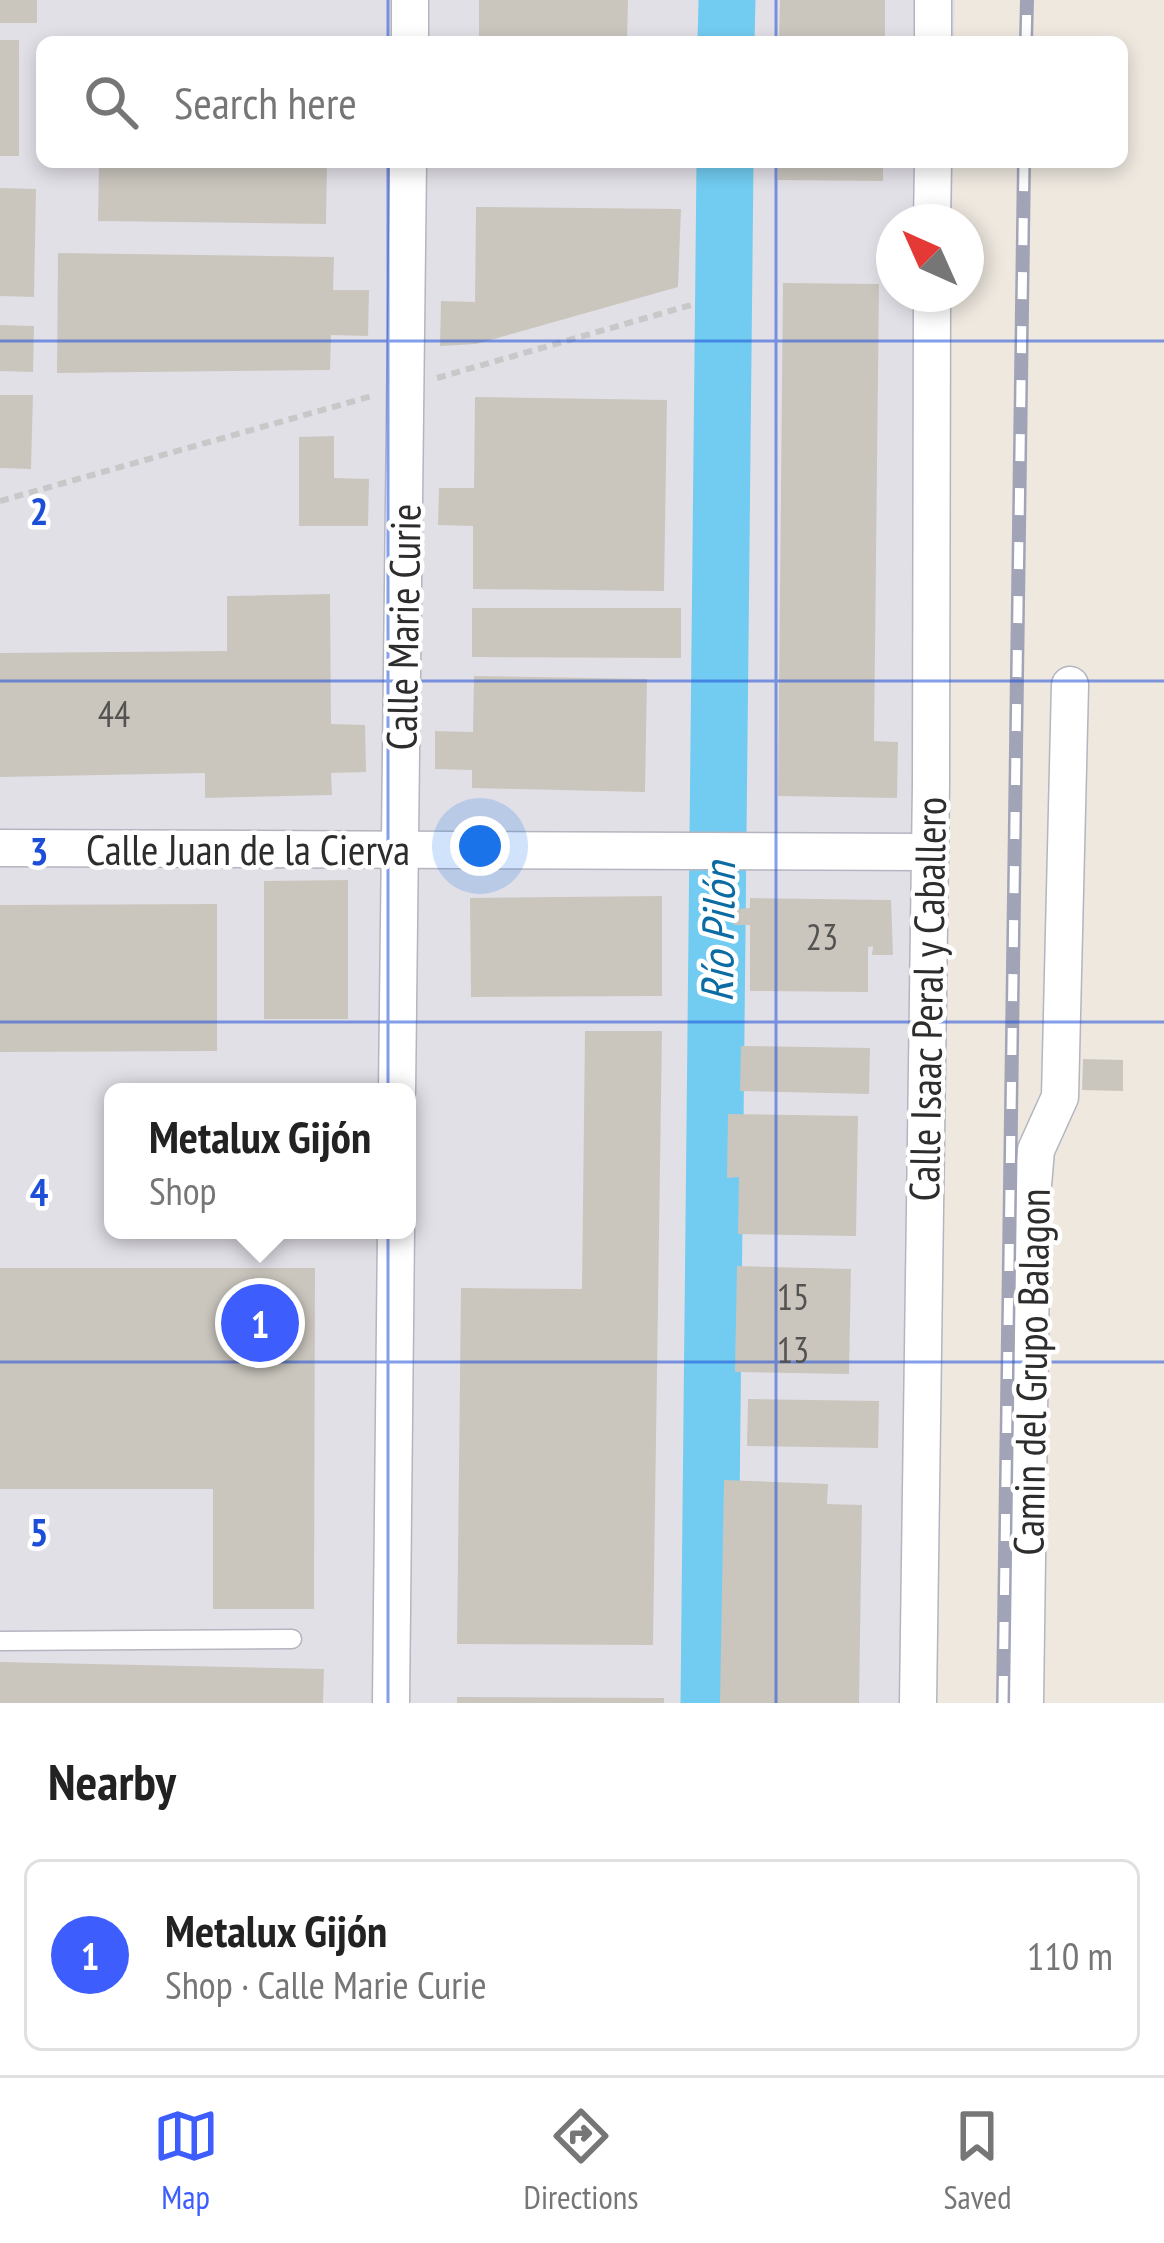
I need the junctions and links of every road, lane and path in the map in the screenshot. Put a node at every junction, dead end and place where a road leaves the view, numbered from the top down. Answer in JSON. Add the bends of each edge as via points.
{"nodes":[{"id":1,"x":410,"y":0,"type":"edge"},
{"id":2,"x":933,"y":0,"type":"edge"},
{"id":3,"x":410,"y":36,"type":"edge"},
{"id":4,"x":933,"y":36,"type":"edge"},
{"id":5,"x":408,"y":168,"type":"edge"},
{"id":6,"x":932,"y":168,"type":"edge"},
{"id":7,"x":932,"y":204,"type":"edge"},
{"id":8,"x":691,"y":305,"type":"dead end"},
{"id":9,"x":932,"y":312,"type":"edge"},
{"id":10,"x":406,"y":387,"type":"junction"},
{"id":11,"x":0,"y":501,"type":"edge"},
{"id":12,"x":1070,"y":685,"type":"dead end"},
{"id":13,"x":0,"y":848,"type":"edge"},
{"id":14,"x":400,"y":850,"type":"junction"},
{"id":15,"x":928,"y":852,"type":"junction"},
{"id":16,"x":398,"y":1083,"type":"edge"},
{"id":17,"x":396,"y":1239,"type":"edge"},
{"id":18,"x":292,"y":1639,"type":"dead end"},
{"id":19,"x":0,"y":1641,"type":"edge"},
{"id":20,"x":391,"y":1703,"type":"edge"},
{"id":21,"x":918,"y":1703,"type":"edge"},
{"id":22,"x":1025,"y":1703,"type":"edge"}],
"edges":[{"from":1,"to":3,"type":"street"},
{"from":2,"to":4,"type":"street"},
{"from":5,"to":10,"type":"street","name":"Calle Marie Curie"},
{"from":6,"to":7,"type":"street"},
{"from":8,"to":10,"type":"path"},
{"from":9,"to":15,"type":"street","name":"Calle Isaac Peral y Caballero"},
{"from":10,"to":11,"type":"path"},
{"from":10,"to":14,"type":"street","name":"Calle Marie Curie"},
{"from":12,"to":22,"type":"street","name":"Camin del Grupo Balagon","via":[[1060,1097],[1036,1150],[1032,1197]]},
{"from":13,"to":14,"type":"street","name":"Calle Juan de la Cierva"},
{"from":14,"to":15,"type":"street","name":"Calle Juan de la Cierva"},
{"from":14,"to":16,"type":"street","name":"Calle Marie Curie"},
{"from":15,"to":21,"type":"street","name":"Calle Isaac Peral y Caballero"},
{"from":17,"to":20,"type":"street"},
{"from":18,"to":19,"type":"lane"}]}
